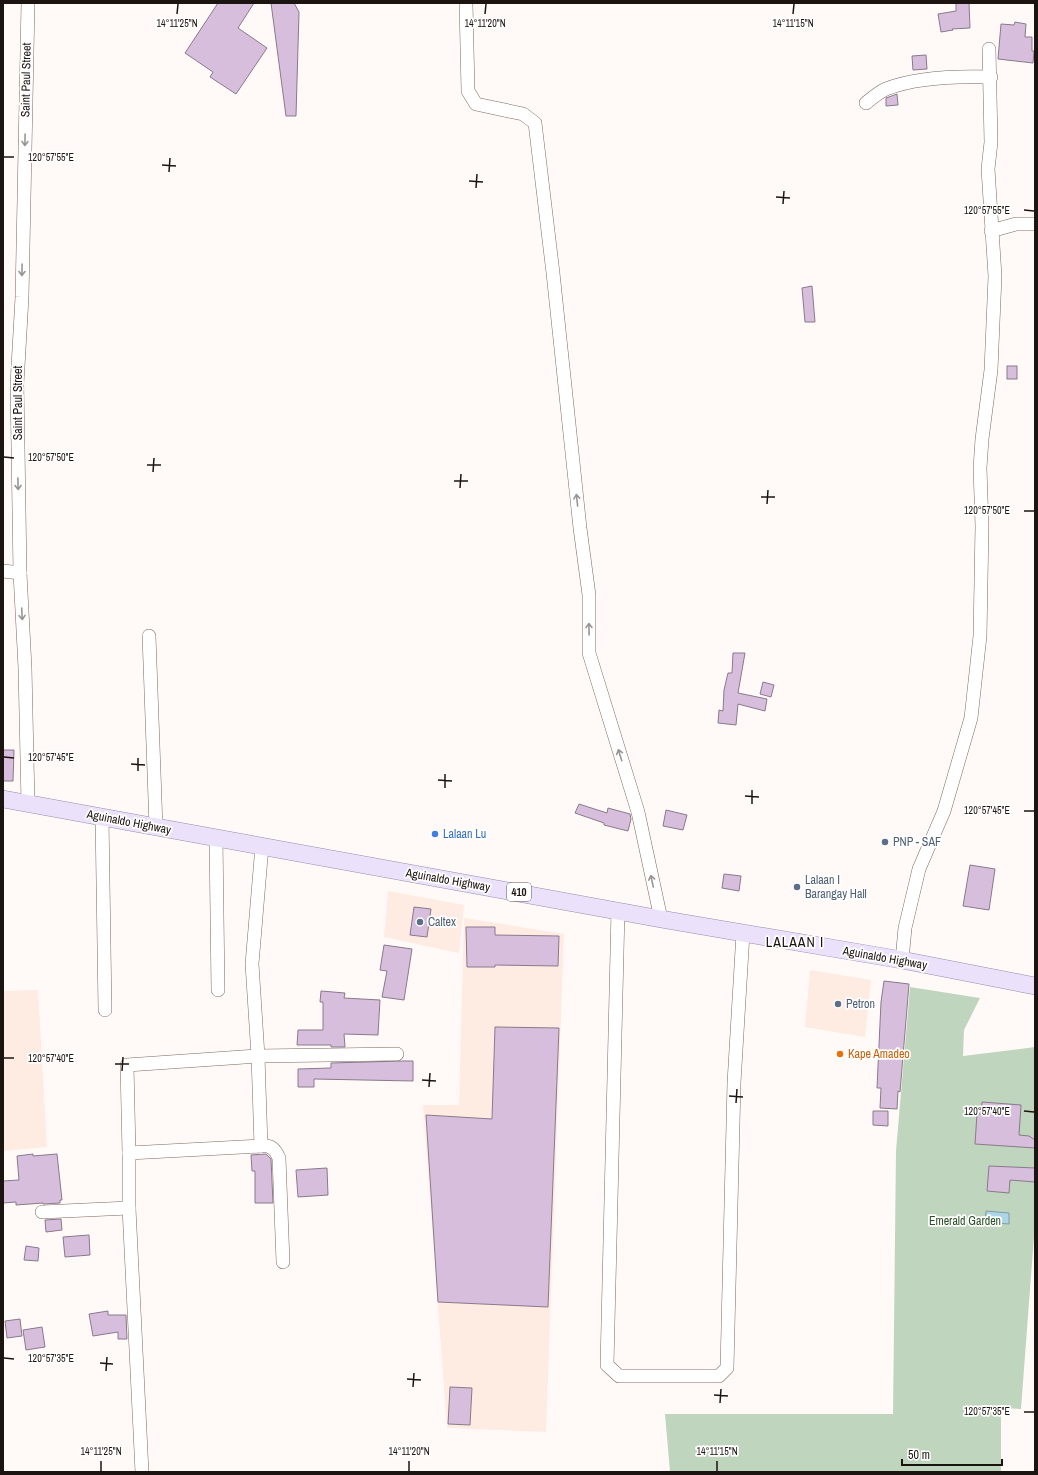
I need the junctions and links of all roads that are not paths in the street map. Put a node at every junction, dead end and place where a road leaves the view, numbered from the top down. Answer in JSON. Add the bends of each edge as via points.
{"nodes":[{"id":1,"x":28,"y":3,"type":"edge"},
{"id":2,"x":466,"y":3,"type":"edge"},
{"id":3,"x":990,"y":49,"type":"dead end"},
{"id":4,"x":991,"y":77,"type":"junction"},
{"id":5,"x":866,"y":103,"type":"dead end"},
{"id":6,"x":1035,"y":224,"type":"edge"},
{"id":7,"x":991,"y":231,"type":"junction"},
{"id":8,"x":3,"y":570,"type":"edge"},
{"id":9,"x":20,"y":573,"type":"junction"},
{"id":10,"x":150,"y":636,"type":"dead end"},
{"id":11,"x":3,"y":799,"type":"edge"},
{"id":12,"x":28,"y":804,"type":"junction"},
{"id":13,"x":102,"y":817,"type":"junction"},
{"id":14,"x":156,"y":827,"type":"junction"},
{"id":15,"x":216,"y":838,"type":"junction"},
{"id":16,"x":262,"y":846,"type":"junction"},
{"id":17,"x":618,"y":911,"type":"junction"},
{"id":18,"x":660,"y":919,"type":"junction"},
{"id":19,"x":743,"y":933,"type":"junction"},
{"id":20,"x":902,"y":960,"type":"junction"},
{"id":21,"x":1035,"y":986,"type":"edge"},
{"id":22,"x":218,"y":990,"type":"dead end"},
{"id":23,"x":105,"y":1010,"type":"dead end"},
{"id":24,"x":397,"y":1054,"type":"dead end"},
{"id":25,"x":258,"y":1056,"type":"junction"},
{"id":26,"x":261,"y":1146,"type":"junction"},
{"id":27,"x":129,"y":1153,"type":"junction"},
{"id":28,"x":129,"y":1208,"type":"junction"},
{"id":29,"x":42,"y":1212,"type":"dead end"},
{"id":30,"x":283,"y":1262,"type":"dead end"},
{"id":31,"x":142,"y":1472,"type":"edge"}],
"edges":[{"from":1,"to":9,"type":"street","name":"Saint Paul Street","one_way":true,"via":[[22,297],[17,384]]},
{"from":18,"to":2,"type":"street","one_way":true,"via":[[638,812],[589,652],[589,595],[535,123],[523,114],[476,104],[468,91]]},
{"from":3,"to":4,"type":"street"},
{"from":4,"to":5,"type":"street","via":[[967,76],[912,82],[886,89]]},
{"from":4,"to":7,"type":"street","via":[[991,142],[988,169]]},
{"from":6,"to":7,"type":"street","via":[[1016,224]]},
{"from":7,"to":20,"type":"street","via":[[995,276],[991,370],[980,468],[980,636],[971,718],[944,811],[919,869],[905,928]]},
{"from":8,"to":9,"type":"street"},
{"from":9,"to":12,"type":"street","name":"Saint Paul Street","one_way":true},
{"from":10,"to":14,"type":"street"},
{"from":11,"to":12,"type":"main road","name":"Aguinaldo Highway","number":"410"},
{"from":12,"to":13,"type":"main road","name":"Aguinaldo Highway","number":"410"},
{"from":13,"to":14,"type":"main road","name":"Aguinaldo Highway","number":"410"},
{"from":13,"to":23,"type":"street"},
{"from":14,"to":15,"type":"main road","name":"Aguinaldo Highway","number":"410"},
{"from":15,"to":16,"type":"main road","name":"Aguinaldo Highway","number":"410"},
{"from":15,"to":22,"type":"street"},
{"from":16,"to":17,"type":"main road","name":"Aguinaldo Highway","number":"410"},
{"from":16,"to":25,"type":"street","via":[[252,964]]},
{"from":17,"to":18,"type":"main road","name":"Aguinaldo Highway","number":"410"},
{"from":17,"to":19,"type":"street","via":[[606,1365],[619,1376],[720,1376],[726,1368],[734,1083]]},
{"from":18,"to":19,"type":"main road","name":"Aguinaldo Highway","number":"410"},
{"from":19,"to":20,"type":"main road","name":"Aguinaldo Highway","number":"410"},
{"from":20,"to":21,"type":"main road","name":"Aguinaldo Highway","number":"410"},
{"from":24,"to":25,"type":"street"},
{"from":25,"to":26,"type":"street"},
{"from":25,"to":27,"type":"street","via":[[126,1065]]},
{"from":26,"to":27,"type":"street"},
{"from":26,"to":30,"type":"street","via":[[267,1145],[274,1149],[279,1158]]},
{"from":27,"to":28,"type":"street"},
{"from":28,"to":29,"type":"street"},
{"from":28,"to":31,"type":"street"}]}
